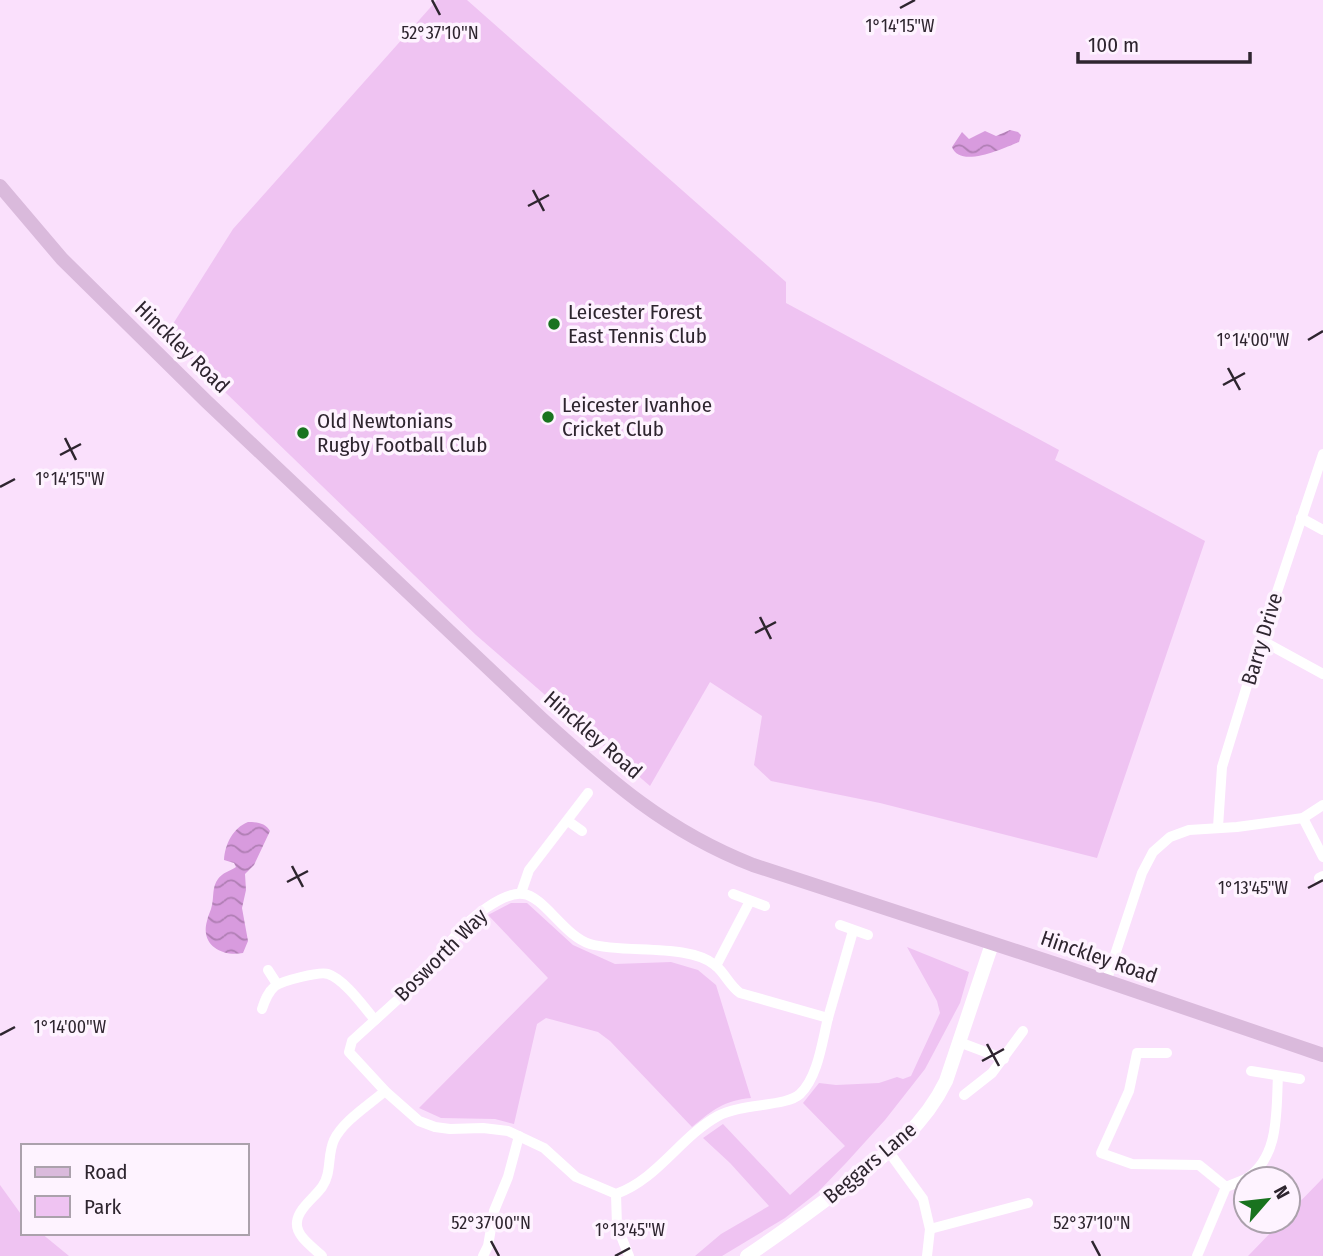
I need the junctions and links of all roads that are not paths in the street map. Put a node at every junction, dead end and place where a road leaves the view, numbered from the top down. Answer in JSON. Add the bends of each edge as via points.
{"nodes":[{"id":1,"x":0,"y":186,"type":"edge"},
{"id":2,"x":1323,"y":454,"type":"edge"},
{"id":3,"x":1301,"y":518,"type":"junction"},
{"id":4,"x":1323,"y":530,"type":"edge"},
{"id":5,"x":1261,"y":640,"type":"junction"},
{"id":6,"x":1323,"y":674,"type":"edge"},
{"id":7,"x":588,"y":793,"type":"dead end"},
{"id":8,"x":1323,"y":805,"type":"edge"},
{"id":9,"x":1303,"y":818,"type":"junction"},
{"id":10,"x":568,"y":821,"type":"junction"},
{"id":11,"x":1218,"y":827,"type":"junction"},
{"id":12,"x":582,"y":831,"type":"dead end"},
{"id":13,"x":1323,"y":857,"type":"edge"},
{"id":14,"x":521,"y":893,"type":"junction"},
{"id":15,"x":733,"y":894,"type":"dead end"},
{"id":16,"x":750,"y":901,"type":"junction"},
{"id":17,"x":765,"y":906,"type":"dead end"},
{"id":18,"x":840,"y":925,"type":"dead end"},
{"id":19,"x":853,"y":931,"type":"junction"},
{"id":20,"x":868,"y":934,"type":"dead end"},
{"id":21,"x":992,"y":944,"type":"junction"},
{"id":22,"x":716,"y":966,"type":"junction"},
{"id":23,"x":268,"y":970,"type":"dead end"},
{"id":24,"x":1106,"y":982,"type":"junction"},
{"id":25,"x":277,"y":984,"type":"junction"},
{"id":26,"x":262,"y":1009,"type":"dead end"},
{"id":27,"x":828,"y":1018,"type":"junction"},
{"id":28,"x":375,"y":1020,"type":"junction"},
{"id":29,"x":1023,"y":1031,"type":"dead end"},
{"id":30,"x":959,"y":1042,"type":"junction"},
{"id":31,"x":1167,"y":1053,"type":"dead end"},
{"id":32,"x":1323,"y":1055,"type":"edge"},
{"id":33,"x":1004,"y":1059,"type":"junction"},
{"id":34,"x":1251,"y":1072,"type":"dead end"},
{"id":35,"x":1278,"y":1076,"type":"junction"},
{"id":36,"x":1300,"y":1079,"type":"dead end"},
{"id":37,"x":385,"y":1091,"type":"junction"},
{"id":38,"x":964,"y":1095,"type":"dead end"},
{"id":39,"x":519,"y":1136,"type":"junction"},
{"id":40,"x":889,"y":1152,"type":"junction"},
{"id":41,"x":1262,"y":1165,"type":"edge"},
{"id":42,"x":1232,"y":1184,"type":"edge"},
{"id":43,"x":1226,"y":1186,"type":"junction"},
{"id":44,"x":616,"y":1194,"type":"junction"},
{"id":45,"x":1027,"y":1203,"type":"dead end"},
{"id":46,"x":930,"y":1229,"type":"junction"},
{"id":47,"x":322,"y":1256,"type":"edge"},
{"id":48,"x":483,"y":1256,"type":"edge"},
{"id":49,"x":629,"y":1256,"type":"edge"},
{"id":50,"x":747,"y":1256,"type":"edge"},
{"id":51,"x":927,"y":1256,"type":"edge"},
{"id":52,"x":1197,"y":1256,"type":"edge"}],
"edges":[{"from":1,"to":21,"type":"main road","name":"Hinckley Road","via":[[62,259],[206,401],[542,719],[654,815],[753,865]]},
{"from":2,"to":3,"type":"street","name":"Barry Drive"},
{"from":3,"to":4,"type":"street"},
{"from":3,"to":5,"type":"street","name":"Barry Drive"},
{"from":5,"to":6,"type":"street"},
{"from":5,"to":11,"type":"street","name":"Barry Drive","via":[[1222,767]]},
{"from":7,"to":10,"type":"street"},
{"from":8,"to":9,"type":"street"},
{"from":9,"to":11,"type":"street"},
{"from":9,"to":13,"type":"street"},
{"from":10,"to":12,"type":"street"},
{"from":10,"to":14,"type":"street","via":[[529,870]]},
{"from":11,"to":24,"type":"street","via":[[1170,837],[1153,852]]},
{"from":14,"to":22,"type":"street","via":[[537,900],[568,931],[589,944],[690,954]]},
{"from":14,"to":28,"type":"street","name":"Bosworth Way","via":[[494,903],[466,925],[423,976]]},
{"from":15,"to":16,"type":"street"},
{"from":16,"to":17,"type":"street"},
{"from":16,"to":22,"type":"street"},
{"from":18,"to":19,"type":"street"},
{"from":19,"to":20,"type":"street"},
{"from":19,"to":27,"type":"street"},
{"from":21,"to":24,"type":"main road","name":"Hinckley Road"},
{"from":21,"to":30,"type":"street","name":"Beggars Lane"},
{"from":22,"to":27,"type":"street","via":[[740,993]]},
{"from":23,"to":25,"type":"street"},
{"from":24,"to":32,"type":"main road","name":"Hinckley Road"},
{"from":25,"to":26,"type":"street"},
{"from":25,"to":28,"type":"street","via":[[329,974]]},
{"from":27,"to":44,"type":"street","via":[[813,1072],[801,1093],[790,1101],[747,1106],[718,1117],[637,1185]]},
{"from":28,"to":37,"type":"street","name":"Bosworth Way","via":[[352,1041],[349,1052]]},
{"from":29,"to":33,"type":"street"},
{"from":30,"to":33,"type":"street"},
{"from":30,"to":40,"type":"street","name":"Beggars Lane","via":[[936,1102]]},
{"from":31,"to":43,"type":"street","via":[[1137,1053],[1129,1091],[1101,1153],[1132,1164],[1199,1165]]},
{"from":33,"to":38,"type":"street"},
{"from":34,"to":35,"type":"street"},
{"from":35,"to":36,"type":"street"},
{"from":35,"to":41,"type":"street","via":[[1274,1136]]},
{"from":37,"to":39,"type":"street","name":"Bosworth Way","via":[[419,1121],[435,1127],[496,1128]]},
{"from":37,"to":47,"type":"street","via":[[339,1133],[323,1185],[299,1214],[298,1231]]},
{"from":39,"to":44,"type":"street","name":"Bosworth Way","via":[[544,1148],[576,1177]]},
{"from":39,"to":48,"type":"street"},
{"from":40,"to":46,"type":"street","via":[[923,1199]]},
{"from":40,"to":50,"type":"street","name":"Beggars Lane"},
{"from":42,"to":43,"type":"street"},
{"from":43,"to":52,"type":"street"},
{"from":44,"to":49,"type":"street","via":[[617,1226]]},
{"from":45,"to":46,"type":"street"},
{"from":46,"to":51,"type":"street"}]}
